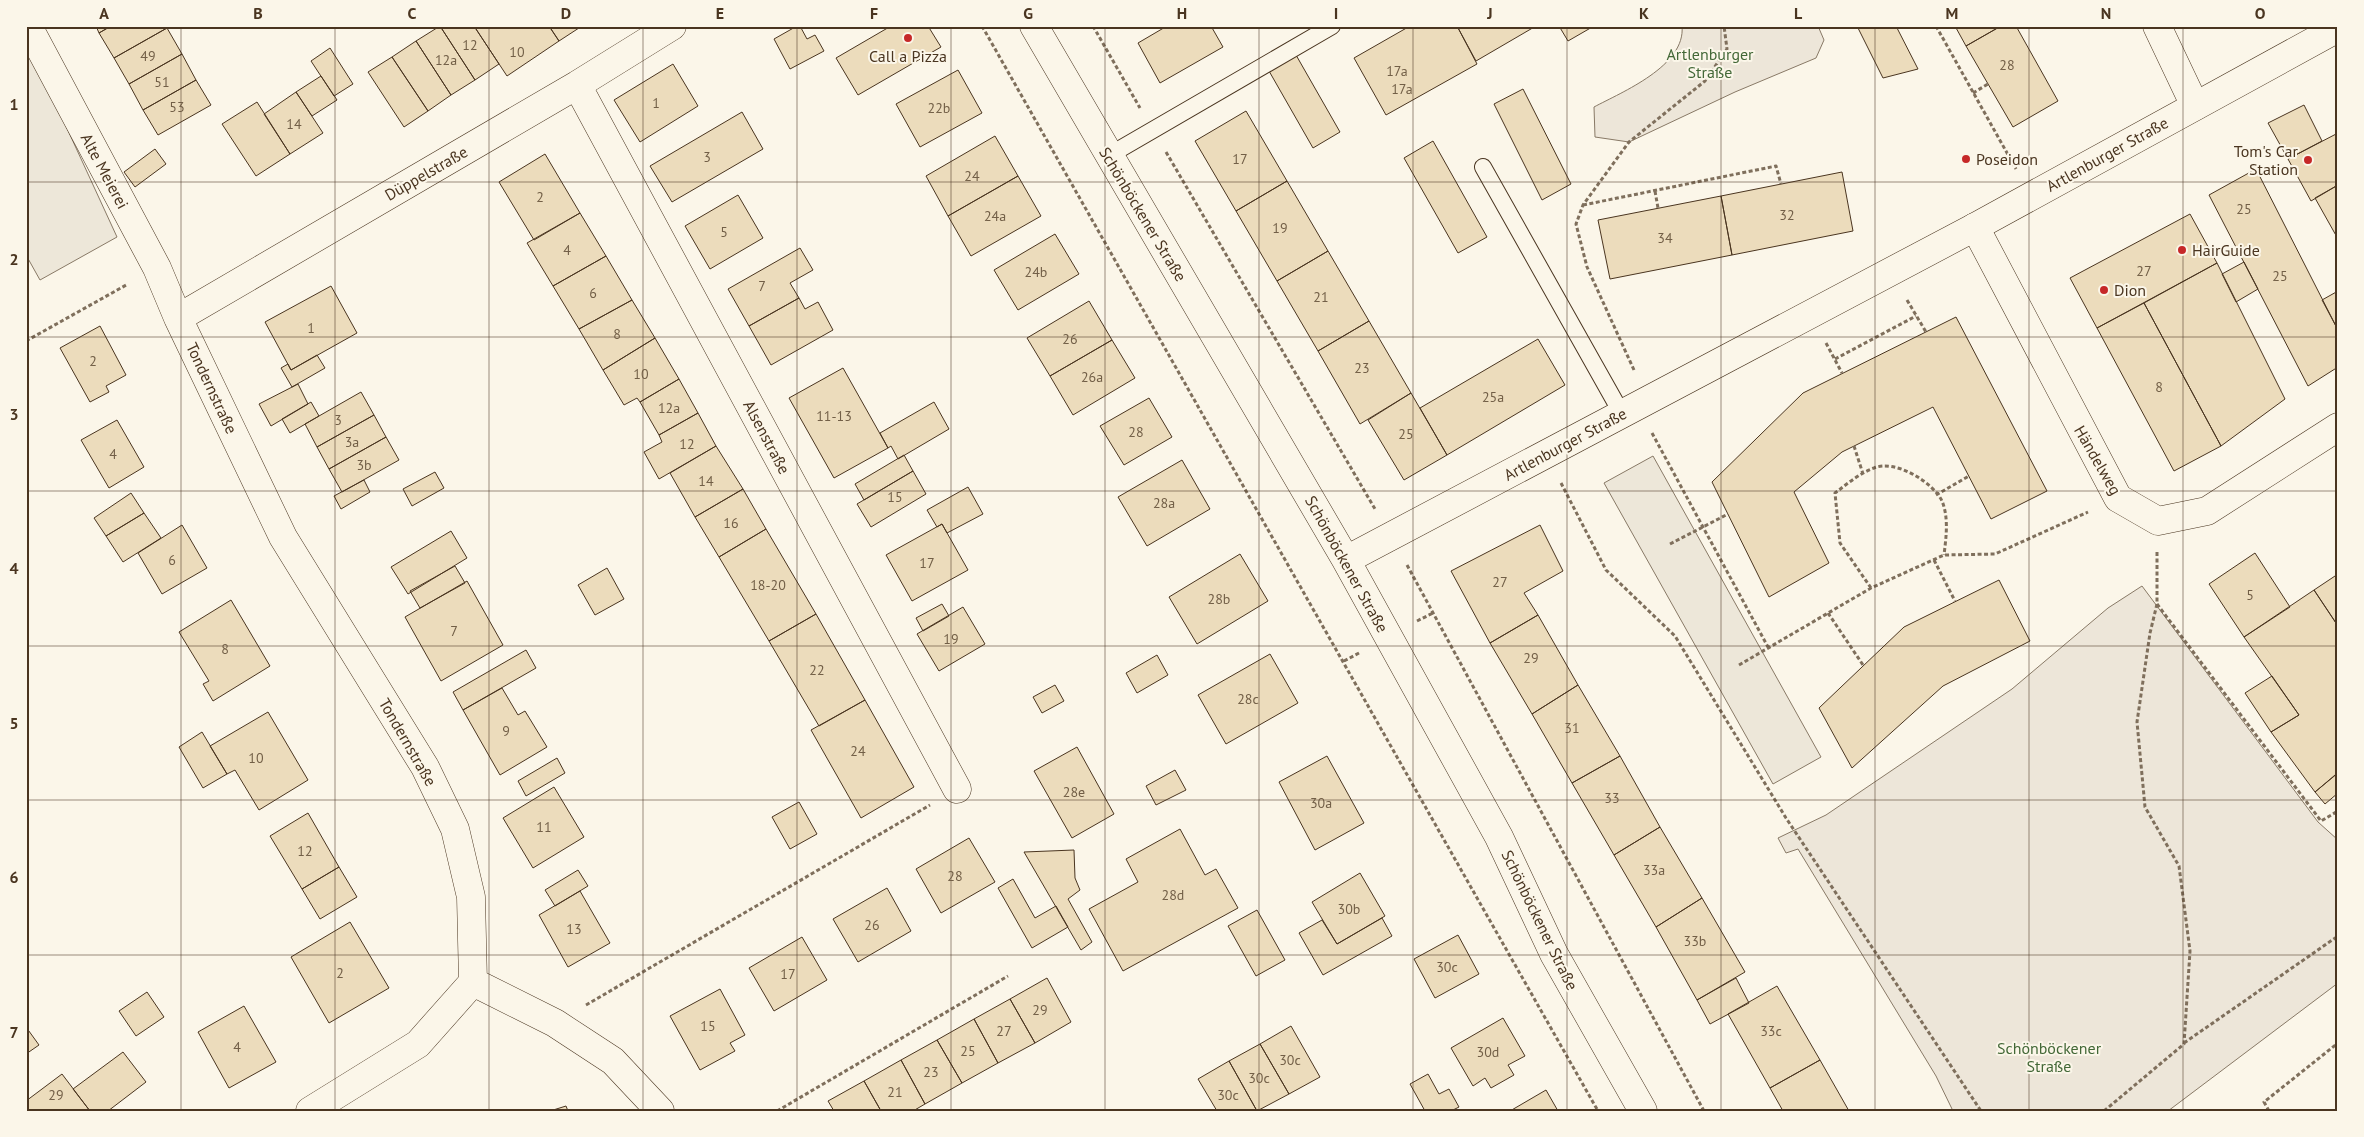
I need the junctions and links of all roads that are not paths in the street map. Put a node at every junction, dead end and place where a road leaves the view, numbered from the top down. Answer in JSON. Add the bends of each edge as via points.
{"nodes":[{"id":1,"x":28,"y":26,"type":"edge"},
{"id":2,"x":672,"y":26,"type":"edge"},
{"id":3,"x":1034,"y":26,"type":"edge"},
{"id":4,"x":1332,"y":26,"type":"edge"},
{"id":5,"x":2157,"y":26,"type":"edge"},
{"id":6,"x":2338,"y":28,"type":"edge"},
{"id":7,"x":577,"y":85,"type":"junction"},
{"id":8,"x":2195,"y":106,"type":"junction"},
{"id":9,"x":1108,"y":156,"type":"junction"},
{"id":10,"x":1483,"y":167,"type":"dead end"},
{"id":11,"x":1974,"y":227,"type":"junction"},
{"id":12,"x":178,"y":318,"type":"junction"},
{"id":13,"x":1636,"y":407,"type":"junction"},
{"id":14,"x":2338,"y":427,"type":"edge"},
{"id":15,"x":1346,"y":560,"type":"junction"},
{"id":16,"x":957,"y":789,"type":"road end"},
{"id":17,"x":473,"y":982,"type":"junction"},
{"id":18,"x":310,"y":1111,"type":"edge"},
{"id":19,"x":660,"y":1111,"type":"edge"},
{"id":20,"x":1643,"y":1111,"type":"edge"}],
"edges":[{"from":1,"to":12,"type":"street","name":"Alte Meierei","via":[[157,268]]},
{"from":2,"to":7,"type":"street","name":"Düppelstraße"},
{"from":3,"to":9,"type":"street","name":"Schönböckener Straße"},
{"from":4,"to":9,"type":"lane"},
{"from":5,"to":8,"type":"street"},
{"from":6,"to":8,"type":"street","name":"Artlenburger Straße"},
{"from":7,"to":12,"type":"street","name":"Düppelstraße"},
{"from":7,"to":16,"type":"street","name":"Alsenstraße"},
{"from":8,"to":11,"type":"street","name":"Artlenburger Straße"},
{"from":9,"to":15,"type":"street","name":"Schönböckener Straße"},
{"from":10,"to":13,"type":"lane"},
{"from":11,"to":13,"type":"street","name":"Artlenburger Straße"},
{"from":11,"to":14,"type":"street","name":"Händelweg","via":[[2118,498],[2158,521],[2207,511]]},
{"from":12,"to":17,"type":"street","name":"Tondernstraße","via":[[283,537],[425,767],[454,829],[471,897]]},
{"from":13,"to":15,"type":"street","name":"Artlenburger Straße"},
{"from":15,"to":20,"type":"street","name":"Schönböckener Straße","via":[[1499,837],[1554,954]]},
{"from":17,"to":18,"type":"street","via":[[418,1044]]},
{"from":17,"to":19,"type":"street","via":[[555,1023],[613,1061]]}]}
